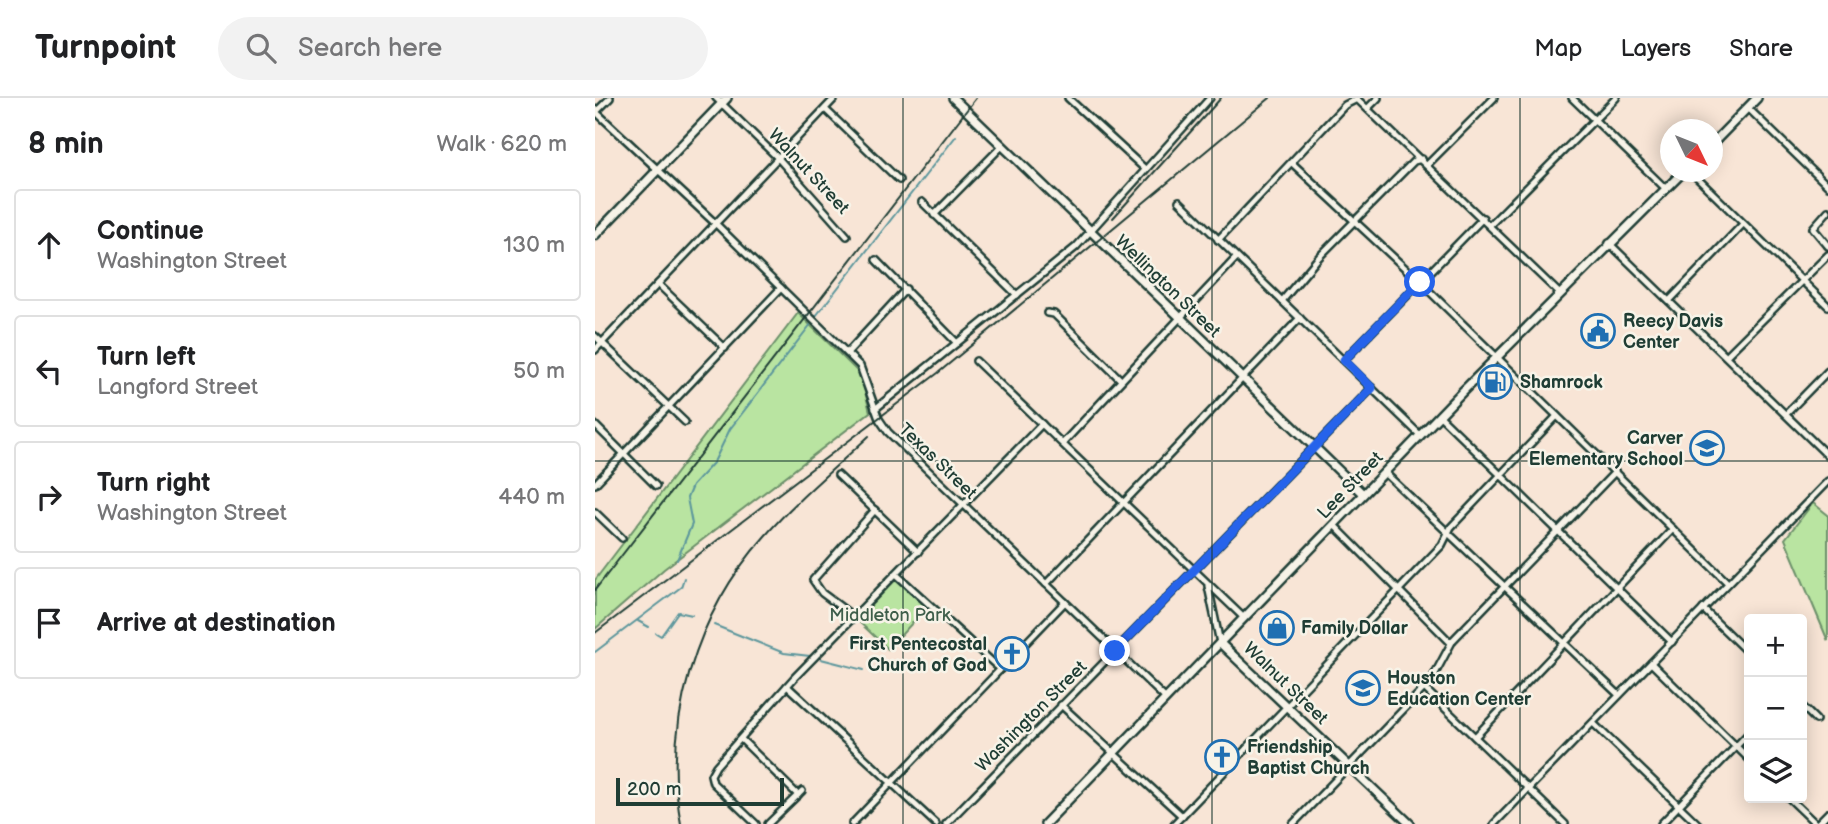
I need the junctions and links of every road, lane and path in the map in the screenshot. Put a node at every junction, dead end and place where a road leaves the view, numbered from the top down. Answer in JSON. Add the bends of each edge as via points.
{"nodes":[{"id":1,"x":610,"y":98,"type":"edge"},
{"id":2,"x":953,"y":98,"type":"edge"},
{"id":3,"x":1068,"y":98,"type":"edge"},
{"id":4,"x":1210,"y":98,"type":"edge"},
{"id":5,"x":1378,"y":98,"type":"edge"},
{"id":6,"x":1494,"y":98,"type":"edge"},
{"id":7,"x":1572,"y":98,"type":"edge"},
{"id":8,"x":1616,"y":98,"type":"edge"},
{"id":9,"x":1757,"y":98,"type":"edge"},
{"id":10,"x":722,"y":100,"type":"edge"},
{"id":11,"x":831,"y":100,"type":"edge"},
{"id":12,"x":1368,"y":108,"type":"junction"},
{"id":13,"x":1748,"y":108,"type":"junction"},
{"id":14,"x":825,"y":109,"type":"junction"},
{"id":15,"x":596,"y":112,"type":"edge"},
{"id":16,"x":1595,"y":120,"type":"junction"},
{"id":17,"x":1723,"y":133,"type":"edge"},
{"id":18,"x":1002,"y":146,"type":"junction"},
{"id":19,"x":778,"y":158,"type":"junction"},
{"id":20,"x":1422,"y":159,"type":"junction"},
{"id":21,"x":1292,"y":163,"type":"junction"},
{"id":22,"x":1428,"y":164,"type":"junction"},
{"id":23,"x":658,"y":169,"type":"junction"},
{"id":24,"x":1145,"y":169,"type":"junction"},
{"id":25,"x":899,"y":180,"type":"dead end"},
{"id":26,"x":1672,"y":182,"type":"edge"},
{"id":27,"x":1701,"y":182,"type":"edge"},
{"id":28,"x":1828,"y":186,"type":"edge"},
{"id":29,"x":1665,"y":188,"type":"junction"},
{"id":30,"x":1179,"y":201,"type":"dead end"},
{"id":31,"x":922,"y":202,"type":"dead end"},
{"id":32,"x":1828,"y":211,"type":"edge"},
{"id":33,"x":935,"y":215,"type":"junction"},
{"id":34,"x":1483,"y":218,"type":"junction"},
{"id":35,"x":1355,"y":222,"type":"junction"},
{"id":36,"x":716,"y":224,"type":"junction"},
{"id":37,"x":1743,"y":224,"type":"junction"},
{"id":38,"x":1490,"y":225,"type":"junction"},
{"id":39,"x":1091,"y":232,"type":"junction"},
{"id":40,"x":595,"y":235,"type":"edge"},
{"id":41,"x":848,"y":236,"type":"dead end"},
{"id":42,"x":1218,"y":240,"type":"junction"},
{"id":43,"x":1609,"y":243,"type":"junction"},
{"id":44,"x":1828,"y":246,"type":"edge"},
{"id":45,"x":1828,"y":255,"type":"edge"},
{"id":46,"x":1236,"y":258,"type":"junction"},
{"id":47,"x":876,"y":260,"type":"dead end"},
{"id":48,"x":1801,"y":281,"type":"junction"},
{"id":49,"x":1420,"y":282,"type":"junction"},
{"id":50,"x":658,"y":284,"type":"junction"},
{"id":51,"x":781,"y":288,"type":"junction"},
{"id":52,"x":906,"y":289,"type":"junction"},
{"id":53,"x":1559,"y":293,"type":"junction"},
{"id":54,"x":1017,"y":295,"type":"junction"},
{"id":55,"x":1282,"y":301,"type":"junction"},
{"id":56,"x":1669,"y":301,"type":"junction"},
{"id":57,"x":1828,"y":306,"type":"edge"},
{"id":58,"x":1047,"y":313,"type":"dead end"},
{"id":59,"x":1300,"y":318,"type":"junction"},
{"id":60,"x":1180,"y":320,"type":"junction"},
{"id":61,"x":595,"y":336,"type":"edge"},
{"id":62,"x":602,"y":343,"type":"junction"},
{"id":63,"x":957,"y":343,"type":"junction"},
{"id":64,"x":725,"y":348,"type":"junction"},
{"id":65,"x":595,"y":350,"type":"edge"},
{"id":66,"x":847,"y":353,"type":"junction"},
{"id":67,"x":1726,"y":356,"type":"junction"},
{"id":68,"x":1497,"y":357,"type":"junction"},
{"id":69,"x":1344,"y":360,"type":"junction"},
{"id":70,"x":976,"y":361,"type":"dead end"},
{"id":71,"x":1828,"y":372,"type":"edge"},
{"id":72,"x":1241,"y":378,"type":"junction"},
{"id":73,"x":1121,"y":380,"type":"junction"},
{"id":74,"x":1372,"y":388,"type":"junction"},
{"id":75,"x":669,"y":406,"type":"junction"},
{"id":76,"x":875,"y":409,"type":"junction"},
{"id":77,"x":1786,"y":414,"type":"junction"},
{"id":78,"x":1439,"y":415,"type":"junction"},
{"id":79,"x":1557,"y":416,"type":"junction"},
{"id":80,"x":685,"y":422,"type":"dead end"},
{"id":81,"x":1042,"y":424,"type":"junction"},
{"id":82,"x":595,"y":425,"type":"edge"},
{"id":83,"x":1420,"y":435,"type":"junction"},
{"id":84,"x":1063,"y":443,"type":"junction"},
{"id":85,"x":1314,"y":447,"type":"junction"},
{"id":86,"x":624,"y":453,"type":"junction"},
{"id":87,"x":1828,"y":456,"type":"edge"},
{"id":88,"x":1384,"y":472,"type":"junction"},
{"id":89,"x":1615,"y":472,"type":"junction"},
{"id":90,"x":1501,"y":474,"type":"junction"},
{"id":91,"x":838,"y":475,"type":"dead end"},
{"id":92,"x":1828,"y":481,"type":"edge"},
{"id":93,"x":595,"y":484,"type":"edge"},
{"id":94,"x":656,"y":486,"type":"dead end"},
{"id":95,"x":1363,"y":494,"type":"junction"},
{"id":96,"x":1124,"y":502,"type":"junction"},
{"id":97,"x":963,"y":505,"type":"junction"},
{"id":98,"x":875,"y":510,"type":"junction"},
{"id":99,"x":595,"y":512,"type":"edge"},
{"id":100,"x":1334,"y":525,"type":"junction"},
{"id":101,"x":1673,"y":529,"type":"junction"},
{"id":102,"x":1558,"y":531,"type":"junction"},
{"id":103,"x":1449,"y":535,"type":"junction"},
{"id":104,"x":622,"y":538,"type":"dead end"},
{"id":105,"x":918,"y":552,"type":"junction"},
{"id":106,"x":1194,"y":570,"type":"junction"},
{"id":107,"x":896,"y":574,"type":"junction"},
{"id":108,"x":1202,"y":578,"type":"junction"},
{"id":109,"x":1728,"y":583,"type":"junction"},
{"id":110,"x":1046,"y":584,"type":"junction"},
{"id":111,"x":1504,"y":587,"type":"junction"},
{"id":112,"x":1616,"y":588,"type":"junction"},
{"id":113,"x":1398,"y":592,"type":"junction"},
{"id":114,"x":1065,"y":602,"type":"junction"},
{"id":115,"x":1703,"y":609,"type":"junction"},
{"id":116,"x":854,"y":617,"type":"junction"},
{"id":117,"x":1244,"y":618,"type":"junction"},
{"id":118,"x":1672,"y":642,"type":"junction"},
{"id":119,"x":1220,"y":643,"type":"junction"},
{"id":120,"x":1451,"y":643,"type":"junction"},
{"id":121,"x":1563,"y":644,"type":"junction"},
{"id":122,"x":1744,"y":649,"type":"edge"},
{"id":123,"x":1115,"y":651,"type":"junction"},
{"id":124,"x":1651,"y":663,"type":"junction"},
{"id":125,"x":1000,"y":669,"type":"junction"},
{"id":126,"x":787,"y":686,"type":"junction"},
{"id":127,"x":1424,"y":688,"type":"junction"},
{"id":128,"x":1619,"y":695,"type":"junction"},
{"id":129,"x":1165,"y":698,"type":"junction"},
{"id":130,"x":1061,"y":705,"type":"junction"},
{"id":131,"x":1287,"y":706,"type":"junction"},
{"id":132,"x":1807,"y":711,"type":"edge"},
{"id":133,"x":1816,"y":720,"type":"dead end"},
{"id":134,"x":1593,"y":723,"type":"junction"},
{"id":135,"x":1475,"y":737,"type":"junction"},
{"id":136,"x":741,"y":738,"type":"junction"},
{"id":137,"x":1744,"y":738,"type":"edge"},
{"id":138,"x":1736,"y":746,"type":"junction"},
{"id":139,"x":1113,"y":752,"type":"junction"},
{"id":140,"x":1744,"y":754,"type":"edge"},
{"id":141,"x":1349,"y":765,"type":"junction"},
{"id":142,"x":891,"y":782,"type":"junction"},
{"id":143,"x":1529,"y":789,"type":"junction"},
{"id":144,"x":1794,"y":803,"type":"edge"},
{"id":145,"x":1679,"y":805,"type":"junction"},
{"id":146,"x":1828,"y":813,"type":"edge"},
{"id":147,"x":1182,"y":816,"type":"junction"},
{"id":148,"x":756,"y":824,"type":"edge"},
{"id":149,"x":768,"y":824,"type":"edge"},
{"id":150,"x":852,"y":824,"type":"edge"},
{"id":151,"x":936,"y":824,"type":"edge"},
{"id":152,"x":946,"y":824,"type":"edge"},
{"id":153,"x":1045,"y":824,"type":"edge"},
{"id":154,"x":1174,"y":824,"type":"edge"},
{"id":155,"x":1293,"y":824,"type":"edge"},
{"id":156,"x":1410,"y":824,"type":"edge"},
{"id":157,"x":1494,"y":824,"type":"edge"},
{"id":158,"x":1565,"y":824,"type":"edge"},
{"id":159,"x":1661,"y":824,"type":"edge"},
{"id":160,"x":1698,"y":824,"type":"edge"},
{"id":161,"x":1817,"y":824,"type":"edge"}],
"edges":[{"from":1,"to":15,"type":"street"},
{"from":2,"to":18,"type":"street","name":"Wellington Street"},
{"from":3,"to":24,"type":"street"},
{"from":4,"to":24,"type":"street"},
{"from":5,"to":12,"type":"street"},
{"from":6,"to":22,"type":"street"},
{"from":7,"to":16,"type":"street"},
{"from":8,"to":16,"type":"street"},
{"from":9,"to":13,"type":"street"},
{"from":10,"to":19,"type":"street","name":"Walnut Street"},
{"from":10,"to":23,"type":"street"},
{"from":11,"to":14,"type":"street"},
{"from":12,"to":20,"type":"street"},
{"from":12,"to":21,"type":"street","via":[[1357,99],[1348,102]]},
{"from":13,"to":17,"type":"street"},
{"from":13,"to":28,"type":"street"},
{"from":14,"to":19,"type":"street"},
{"from":14,"to":25,"type":"street"},
{"from":15,"to":23,"type":"street","name":"Texas Street"},
{"from":16,"to":29,"type":"street"},
{"from":16,"to":38,"type":"street"},
{"from":18,"to":33,"type":"street"},
{"from":18,"to":39,"type":"street","name":"Wellington Street"},
{"from":19,"to":36,"type":"street"},
{"from":19,"to":41,"type":"street","name":"Walnut Street"},
{"from":20,"to":22,"type":"street"},
{"from":20,"to":35,"type":"street","via":[[1414,161]]},
{"from":21,"to":35,"type":"street"},
{"from":21,"to":42,"type":"street"},
{"from":22,"to":34,"type":"street"},
{"from":23,"to":36,"type":"street","name":"Texas Street"},
{"from":23,"to":40,"type":"street"},
{"from":24,"to":39,"type":"street"},
{"from":26,"to":29,"type":"street","name":"Lee Street"},
{"from":27,"to":37,"type":"street"},
{"from":29,"to":43,"type":"street","name":"Lee Street"},
{"from":30,"to":42,"type":"street"},
{"from":31,"to":33,"type":"street"},
{"from":32,"to":44,"type":"street","via":[[1813,228]]},
{"from":33,"to":54,"type":"street"},
{"from":34,"to":38,"type":"street"},
{"from":34,"to":49,"type":"street"},
{"from":35,"to":49,"type":"street"},
{"from":35,"to":55,"type":"street"},
{"from":36,"to":50,"type":"street"},
{"from":36,"to":51,"type":"street","name":"Texas Street"},
{"from":37,"to":48,"type":"street"},
{"from":37,"to":56,"type":"street"},
{"from":38,"to":53,"type":"street"},
{"from":39,"to":54,"type":"street"},
{"from":39,"to":60,"type":"street","name":"Wellington Street"},
{"from":42,"to":46,"type":"street"},
{"from":43,"to":53,"type":"street","name":"Lee Street"},
{"from":43,"to":56,"type":"street"},
{"from":45,"to":48,"type":"street"},
{"from":46,"to":55,"type":"street"},
{"from":46,"to":60,"type":"street"},
{"from":47,"to":52,"type":"street"},
{"from":48,"to":57,"type":"street"},
{"from":48,"to":67,"type":"street"},
{"from":49,"to":68,"type":"street"},
{"from":49,"to":69,"type":"street"},
{"from":50,"to":62,"type":"street"},
{"from":50,"to":64,"type":"street"},
{"from":51,"to":64,"type":"street"},
{"from":51,"to":66,"type":"street","name":"Texas Street"},
{"from":52,"to":63,"type":"street"},
{"from":52,"to":66,"type":"street"},
{"from":53,"to":68,"type":"street","name":"Lee Street"},
{"from":54,"to":63,"type":"street"},
{"from":55,"to":59,"type":"street"},
{"from":56,"to":67,"type":"street"},
{"from":58,"to":73,"type":"street","via":[[1054,314]]},
{"from":59,"to":69,"type":"street"},
{"from":59,"to":72,"type":"street"},
{"from":60,"to":72,"type":"street","name":"Wellington Street"},
{"from":60,"to":73,"type":"street"},
{"from":61,"to":62,"type":"street"},
{"from":62,"to":65,"type":"street"},
{"from":62,"to":75,"type":"street"},
{"from":63,"to":76,"type":"street"},
{"from":64,"to":75,"type":"street"},
{"from":66,"to":76,"type":"street","name":"Texas Street","via":[[865,376]]},
{"from":67,"to":77,"type":"street"},
{"from":68,"to":78,"type":"street","name":"Lee Street"},
{"from":68,"to":79,"type":"street"},
{"from":69,"to":74,"type":"street"},
{"from":70,"to":81,"type":"street","name":"Walnut Street"},
{"from":71,"to":77,"type":"street"},
{"from":72,"to":85,"type":"street","name":"Wellington Street"},
{"from":72,"to":96,"type":"street"},
{"from":73,"to":84,"type":"street"},
{"from":74,"to":83,"type":"street"},
{"from":74,"to":85,"type":"street","name":"Washington Street"},
{"from":75,"to":80,"type":"street"},
{"from":75,"to":86,"type":"street"},
{"from":76,"to":97,"type":"street","name":"Texas Street","via":[[888,432]]},
{"from":77,"to":87,"type":"street"},
{"from":78,"to":83,"type":"street","name":"Lee Street"},
{"from":78,"to":90,"type":"street"},
{"from":79,"to":89,"type":"street"},
{"from":79,"to":90,"type":"street"},
{"from":81,"to":84,"type":"street","name":"Walnut Street"},
{"from":81,"to":97,"type":"street"},
{"from":82,"to":86,"type":"street"},
{"from":83,"to":88,"type":"street","name":"Lee Street"},
{"from":84,"to":96,"type":"street","name":"Walnut Street"},
{"from":85,"to":95,"type":"street","name":"Wellington Street"},
{"from":85,"to":106,"type":"street","name":"Washington Street"},
{"from":86,"to":93,"type":"street"},
{"from":86,"to":94,"type":"street"},
{"from":88,"to":95,"type":"street","name":"Lee Street"},
{"from":88,"to":103,"type":"street"},
{"from":89,"to":101,"type":"street"},
{"from":89,"to":102,"type":"street"},
{"from":90,"to":102,"type":"street"},
{"from":90,"to":103,"type":"street","via":[[1451,527]]},
{"from":91,"to":98,"type":"street"},
{"from":92,"to":109,"type":"street"},
{"from":95,"to":100,"type":"street","name":"Lee Street"},
{"from":96,"to":106,"type":"street","name":"Walnut Street"},
{"from":96,"to":110,"type":"street"},
{"from":97,"to":105,"type":"street"},
{"from":97,"to":110,"type":"street","name":"Texas Street"},
{"from":98,"to":105,"type":"street"},
{"from":98,"to":116,"type":"street","via":[[814,580],[822,593]]},
{"from":99,"to":104,"type":"street"},
{"from":100,"to":113,"type":"street"},
{"from":100,"to":117,"type":"street","name":"Lee Street"},
{"from":101,"to":109,"type":"street"},
{"from":101,"to":112,"type":"street"},
{"from":102,"to":111,"type":"street"},
{"from":102,"to":112,"type":"street"},
{"from":103,"to":111,"type":"street"},
{"from":103,"to":113,"type":"street"},
{"from":105,"to":107,"type":"street"},
{"from":106,"to":108,"type":"street","name":"Walnut Street"},
{"from":106,"to":123,"type":"street","name":"Washington Street"},
{"from":107,"to":116,"type":"street"},
{"from":107,"to":125,"type":"street"},
{"from":108,"to":117,"type":"street","name":"Walnut Street"},
{"from":108,"to":119,"type":"street","name":"Walnut Street","via":[[1211,588]]},
{"from":109,"to":115,"type":"street"},
{"from":110,"to":114,"type":"street","name":"Texas Street"},
{"from":111,"to":120,"type":"street"},
{"from":111,"to":121,"type":"street"},
{"from":112,"to":118,"type":"street"},
{"from":112,"to":121,"type":"street"},
{"from":113,"to":120,"type":"street"},
{"from":113,"to":131,"type":"street"},
{"from":114,"to":123,"type":"street","name":"Texas Street"},
{"from":114,"to":125,"type":"street"},
{"from":115,"to":118,"type":"street"},
{"from":115,"to":122,"type":"street"},
{"from":116,"to":126,"type":"street"},
{"from":117,"to":119,"type":"street","name":"Lee Street"},
{"from":118,"to":124,"type":"street"},
{"from":119,"to":129,"type":"street","name":"Lee Street"},
{"from":119,"to":131,"type":"street","name":"Walnut Street"},
{"from":120,"to":127,"type":"street"},
{"from":121,"to":128,"type":"street"},
{"from":121,"to":135,"type":"street"},
{"from":123,"to":129,"type":"street","name":"Texas Street"},
{"from":123,"to":130,"type":"street","name":"Washington Street"},
{"from":124,"to":128,"type":"street"},
{"from":124,"to":138,"type":"street"},
{"from":125,"to":142,"type":"street"},
{"from":126,"to":136,"type":"street"},
{"from":126,"to":142,"type":"street"},
{"from":127,"to":135,"type":"street"},
{"from":127,"to":141,"type":"street"},
{"from":128,"to":134,"type":"street"},
{"from":129,"to":139,"type":"street","name":"Lee Street"},
{"from":130,"to":139,"type":"street"},
{"from":130,"to":152,"type":"street","name":"Washington Street"},
{"from":131,"to":141,"type":"street","name":"Walnut Street"},
{"from":131,"to":147,"type":"street"},
{"from":132,"to":133,"type":"street"},
{"from":134,"to":143,"type":"street"},
{"from":134,"to":145,"type":"street"},
{"from":135,"to":143,"type":"street"},
{"from":136,"to":148,"type":"street","via":[[711,775],[713,783]]},
{"from":136,"to":149,"type":"street","via":[[800,793]]},
{"from":137,"to":138,"type":"street"},
{"from":138,"to":140,"type":"street"},
{"from":138,"to":145,"type":"street"},
{"from":139,"to":147,"type":"street"},
{"from":139,"to":153,"type":"street","name":"Lee Street"},
{"from":141,"to":155,"type":"street"},
{"from":141,"to":156,"type":"street","name":"Walnut Street"},
{"from":142,"to":150,"type":"street"},
{"from":142,"to":151,"type":"street"},
{"from":143,"to":157,"type":"street"},
{"from":143,"to":158,"type":"street"},
{"from":144,"to":161,"type":"street"},
{"from":145,"to":159,"type":"street"},
{"from":145,"to":160,"type":"street"},
{"from":146,"to":161,"type":"street"},
{"from":147,"to":154,"type":"street"}]}
